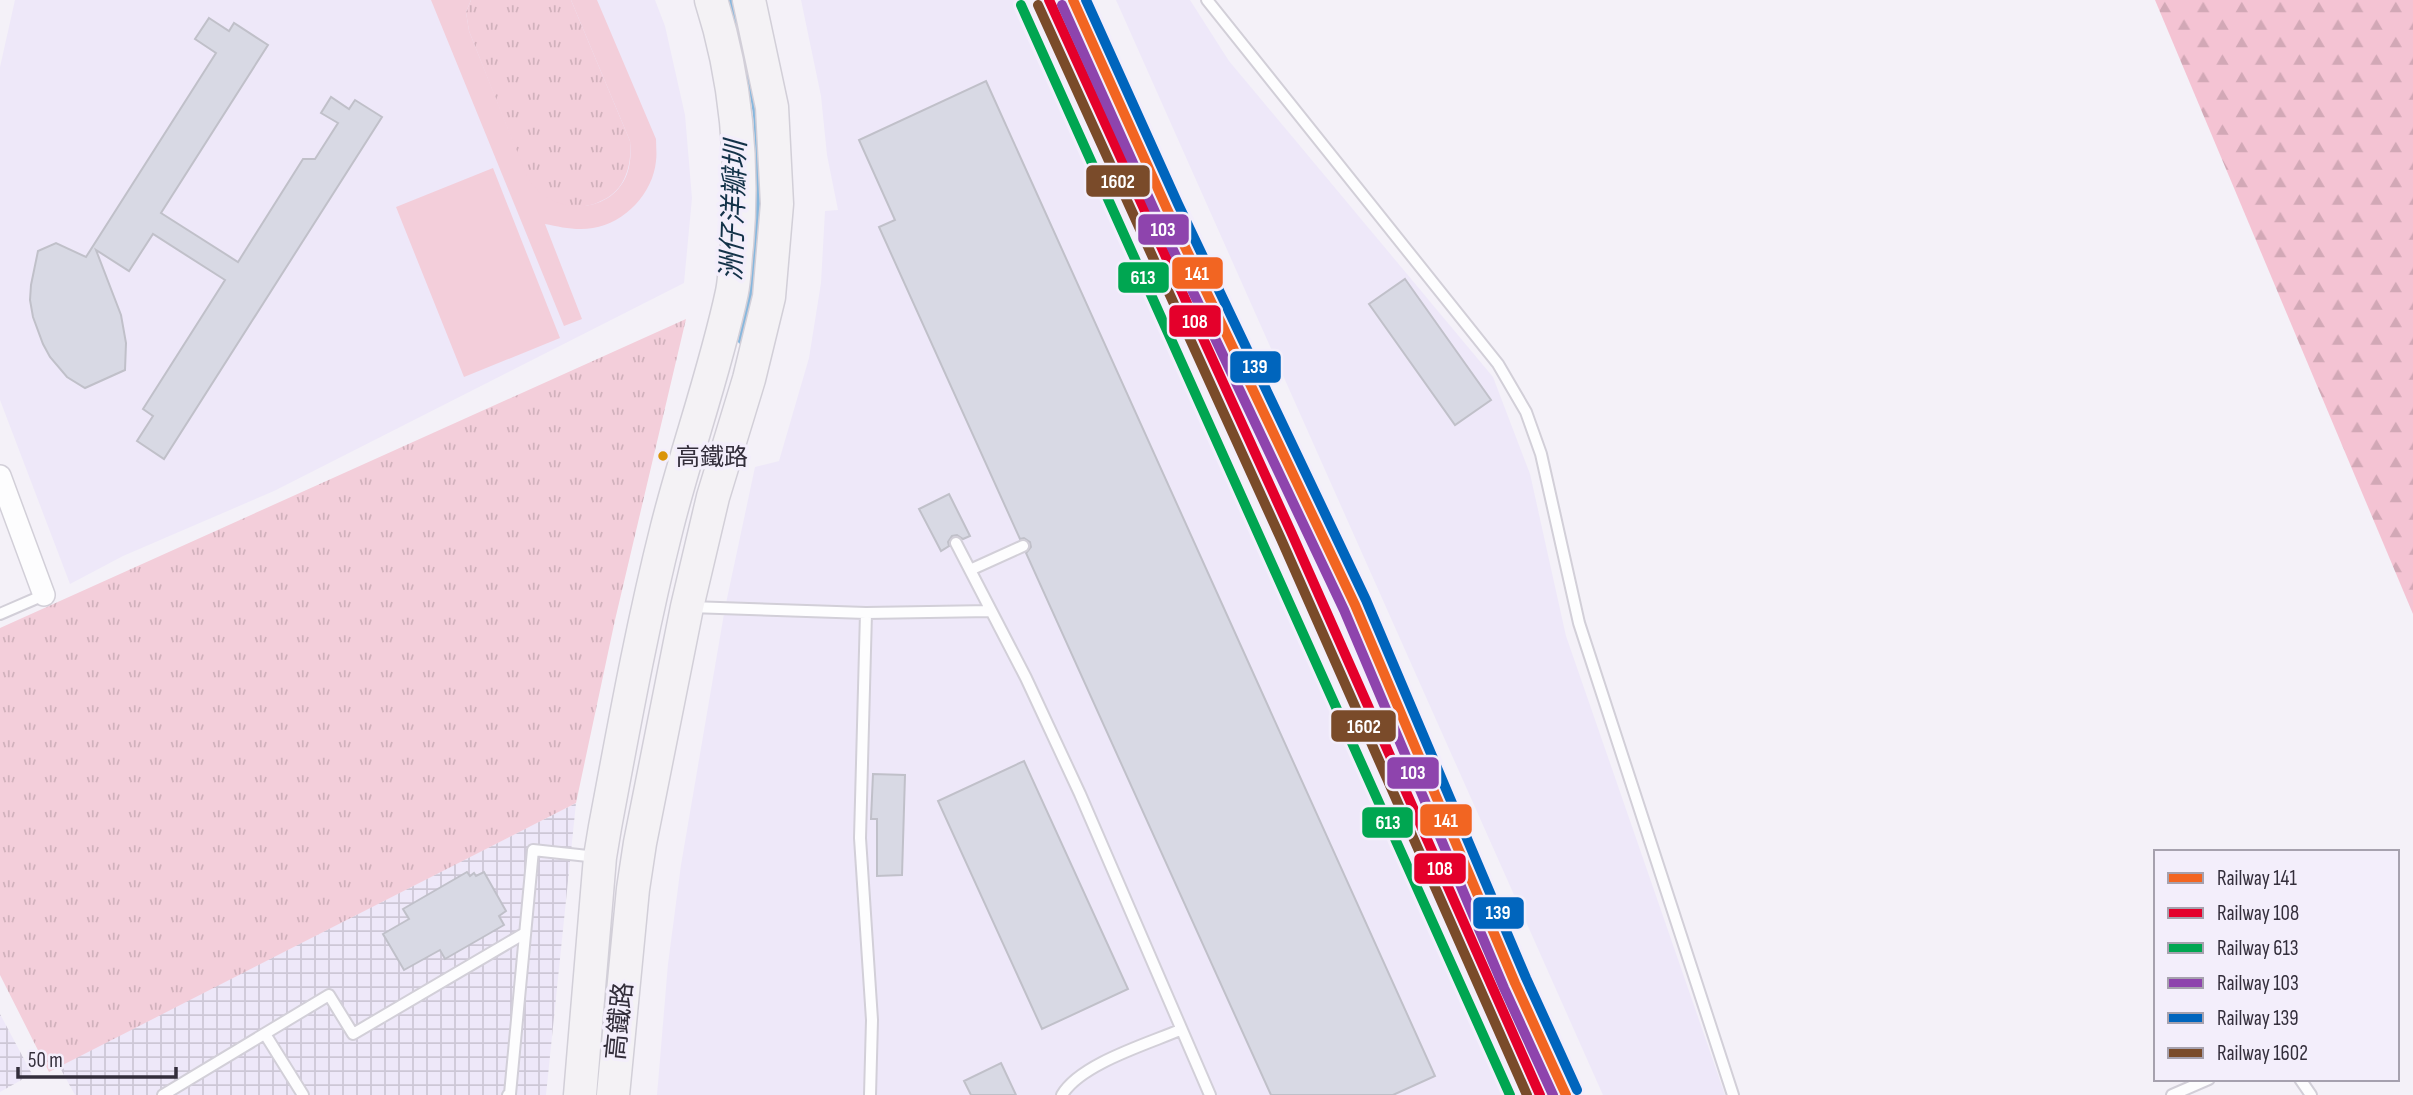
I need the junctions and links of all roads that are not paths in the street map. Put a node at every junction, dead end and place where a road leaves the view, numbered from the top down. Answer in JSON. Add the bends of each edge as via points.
{"nodes":[{"id":1,"x":711,"y":0,"type":"edge"},
{"id":2,"x":749,"y":0,"type":"edge"},
{"id":3,"x":1207,"y":0,"type":"edge"},
{"id":4,"x":0,"y":476,"type":"edge"},
{"id":5,"x":956,"y":543,"type":"dead end"},
{"id":6,"x":1023,"y":546,"type":"dead end"},
{"id":7,"x":970,"y":570,"type":"junction"},
{"id":8,"x":44,"y":596,"type":"joint"},
{"id":9,"x":687,"y":607,"type":"junction"},
{"id":10,"x":991,"y":611,"type":"junction"},
{"id":11,"x":866,"y":613,"type":"junction"},
{"id":12,"x":0,"y":614,"type":"edge"},
{"id":13,"x":600,"y":857,"type":"junction"},
{"id":14,"x":637,"y":862,"type":"junction"},
{"id":15,"x":525,"y":933,"type":"junction"},
{"id":16,"x":1180,"y":1030,"type":"junction"},
{"id":17,"x":265,"y":1034,"type":"junction"},
{"id":18,"x":2204,"y":1081,"type":"edge"},
{"id":19,"x":163,"y":1095,"type":"edge"},
{"id":20,"x":303,"y":1095,"type":"edge"},
{"id":21,"x":508,"y":1095,"type":"edge"},
{"id":22,"x":580,"y":1095,"type":"edge"},
{"id":23,"x":613,"y":1095,"type":"edge"},
{"id":24,"x":870,"y":1095,"type":"edge"},
{"id":25,"x":1062,"y":1095,"type":"edge"},
{"id":26,"x":1210,"y":1095,"type":"edge"},
{"id":27,"x":1733,"y":1095,"type":"edge"},
{"id":28,"x":2172,"y":1095,"type":"edge"}],
"edges":[{"from":1,"to":13,"type":"street","name":"高鐵路","via":[[736,114],[741,198],[733,290],[648,601]]},
{"from":2,"to":9,"type":"street","name":"高鐵路","via":[[772,107],[778,204],[769,298]]},
{"from":3,"to":27,"type":"lane","via":[[1498,364],[1526,412],[1541,454],[1579,623]]},
{"from":4,"to":8,"type":"street"},
{"from":5,"to":7,"type":"lane"},
{"from":6,"to":7,"type":"lane"},
{"from":7,"to":10,"type":"lane"},
{"from":8,"to":12,"type":"lane"},
{"from":9,"to":11,"type":"lane"},
{"from":9,"to":14,"type":"street","name":"高鐵路"},
{"from":10,"to":11,"type":"lane"},
{"from":10,"to":16,"type":"lane","via":[[1080,794]]},
{"from":11,"to":24,"type":"lane","via":[[860,838],[872,1020]]},
{"from":13,"to":14,"type":"street"},
{"from":13,"to":15,"type":"lane","via":[[533,850]]},
{"from":13,"to":22,"type":"street","name":"高鐵路"},
{"from":14,"to":23,"type":"street","name":"高鐵路"},
{"from":15,"to":17,"type":"lane","via":[[353,1034],[329,995]]},
{"from":15,"to":21,"type":"lane"},
{"from":16,"to":25,"type":"lane","via":[[1086,1071],[1069,1083]]},
{"from":16,"to":26,"type":"lane"},
{"from":17,"to":19,"type":"lane"},
{"from":17,"to":20,"type":"lane"},
{"from":18,"to":28,"type":"lane"}]}
